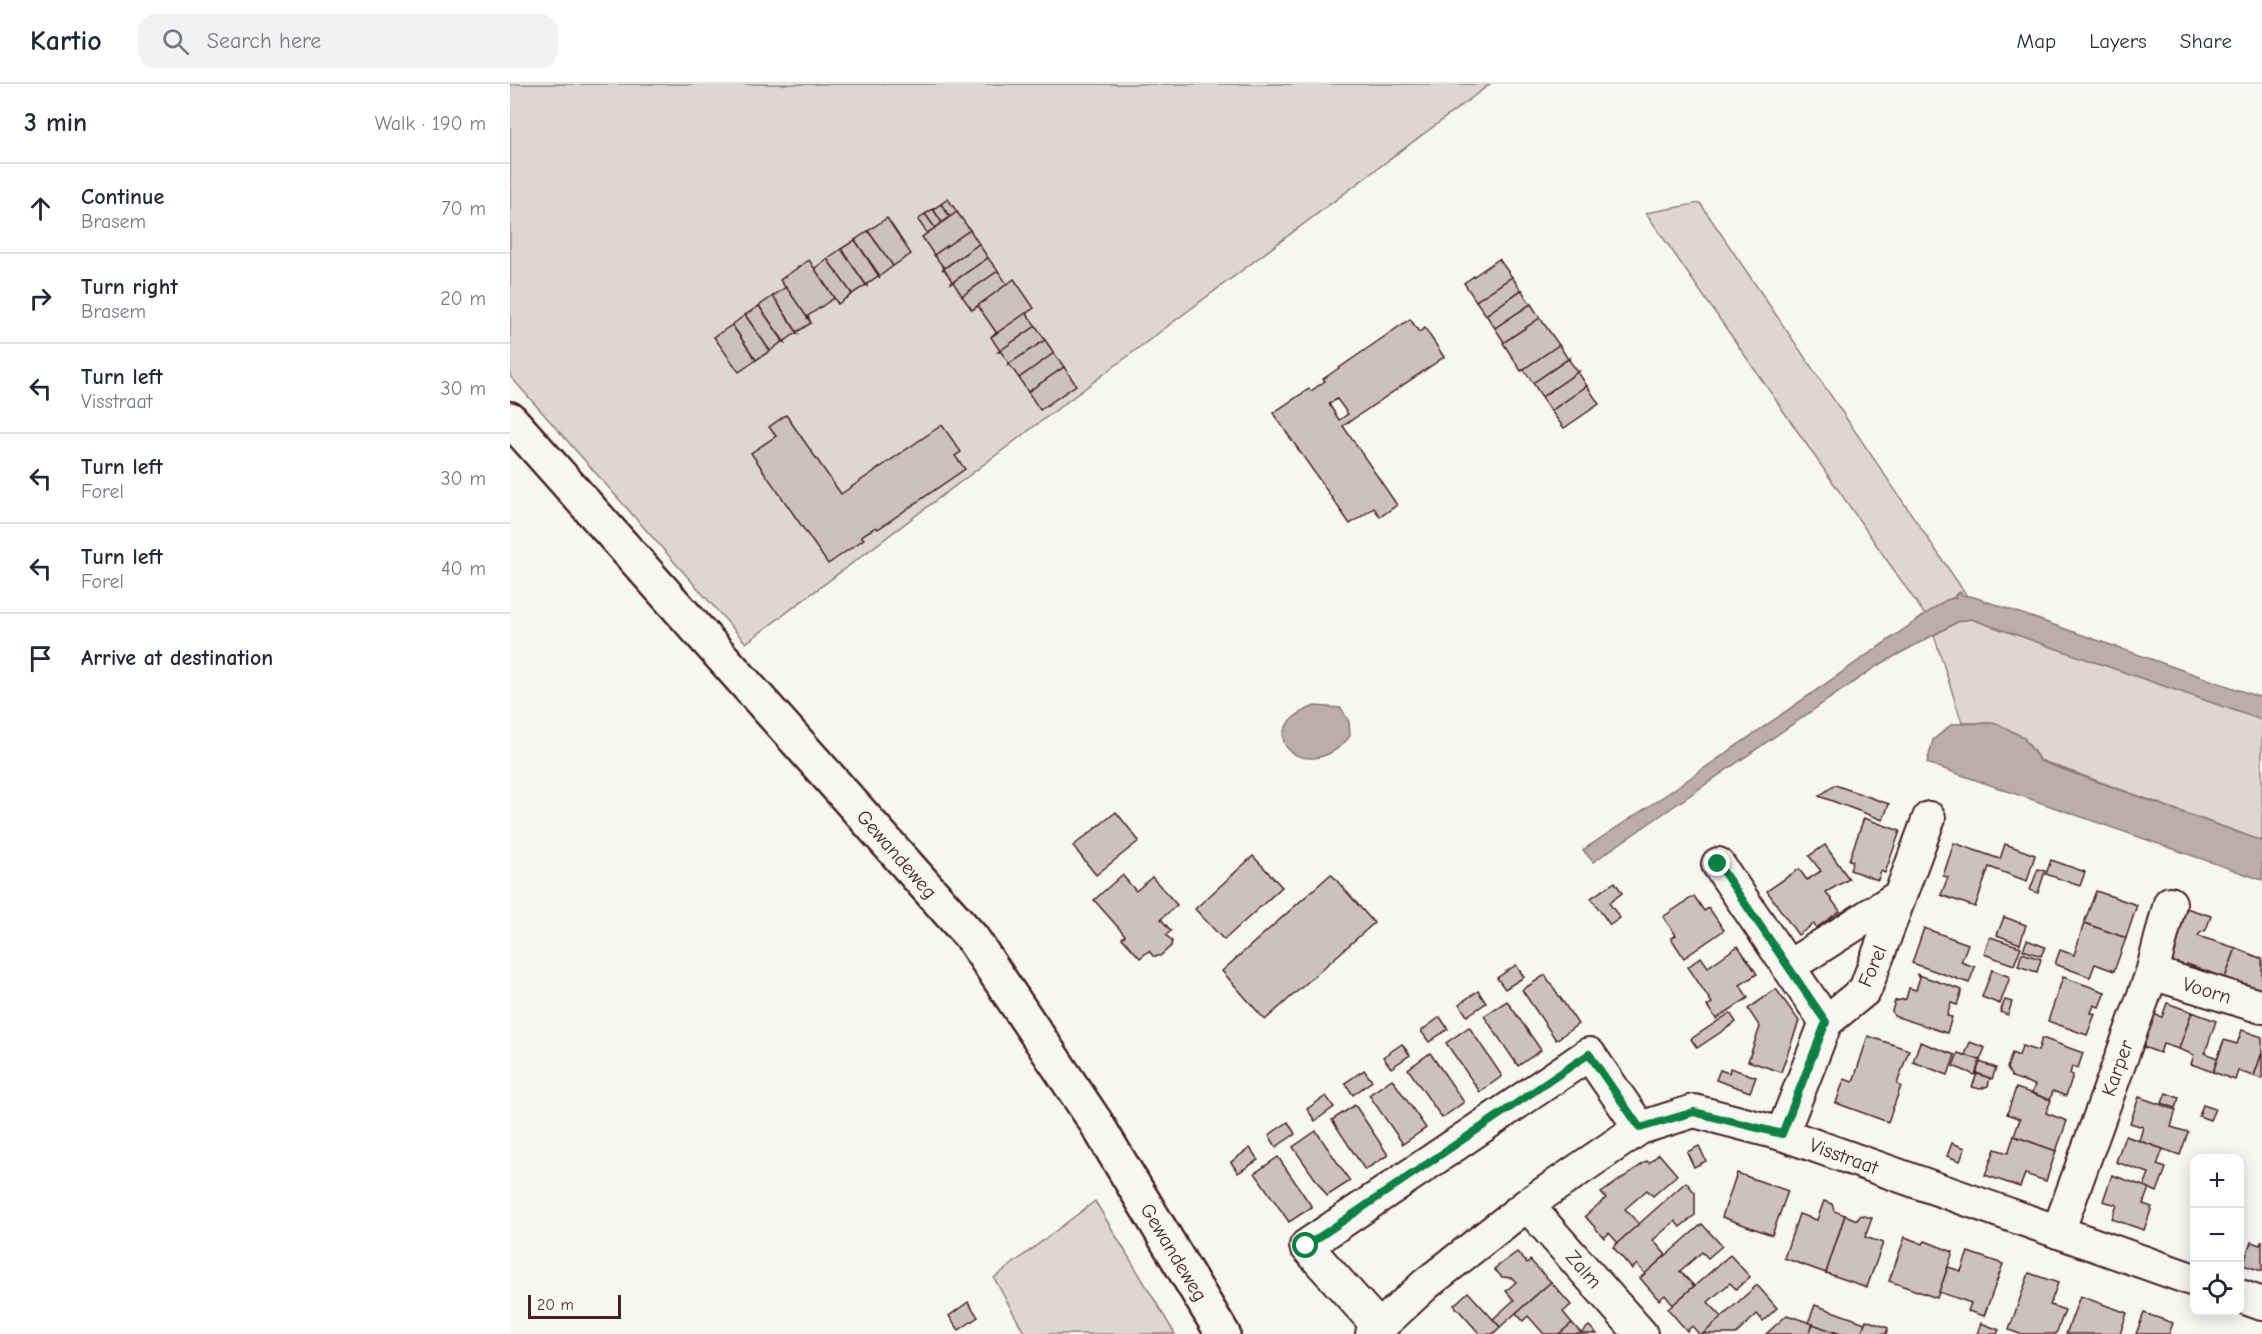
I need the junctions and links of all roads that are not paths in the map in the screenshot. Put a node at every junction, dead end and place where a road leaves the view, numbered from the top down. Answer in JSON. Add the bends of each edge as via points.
{"nodes":[{"id":1,"x":510,"y":419,"type":"edge"},
{"id":2,"x":1929,"y":818,"type":"dead end"},
{"id":3,"x":1718,"y":864,"type":"dead end"},
{"id":4,"x":1898,"y":897,"type":"junction"},
{"id":5,"x":2170,"y":903,"type":"dead end"},
{"id":6,"x":1788,"y":967,"type":"junction"},
{"id":7,"x":2152,"y":973,"type":"junction"},
{"id":8,"x":2262,"y":1007,"type":"edge"},
{"id":9,"x":1826,"y":1022,"type":"junction"},
{"id":10,"x":1640,"y":1128,"type":"junction"},
{"id":11,"x":1782,"y":1134,"type":"junction"},
{"id":12,"x":1527,"y":1205,"type":"junction"},
{"id":13,"x":2058,"y":1232,"type":"junction"},
{"id":14,"x":2190,"y":1279,"type":"edge"},
{"id":15,"x":2244,"y":1297,"type":"edge"},
{"id":16,"x":2262,"y":1304,"type":"edge"},
{"id":17,"x":1376,"y":1330,"type":"edge"},
{"id":18,"x":1223,"y":1334,"type":"edge"},
{"id":19,"x":1641,"y":1334,"type":"edge"}],
"edges":[{"from":1,"to":18,"type":"street","name":"Gewandeweg","via":[[972,938],[1095,1121]]},
{"from":2,"to":4,"type":"street","name":"Forel"},
{"from":3,"to":6,"type":"street"},
{"from":4,"to":6,"type":"street","name":"Forel"},
{"from":4,"to":9,"type":"street","name":"Forel","via":[[1865,990]]},
{"from":5,"to":7,"type":"street","name":"Karper"},
{"from":6,"to":9,"type":"street"},
{"from":7,"to":8,"type":"street","name":"Voorn"},
{"from":7,"to":13,"type":"street","name":"Karper"},
{"from":9,"to":11,"type":"street","name":"Forel"},
{"from":10,"to":11,"type":"street","name":"Visstraat","via":[[1694,1112]]},
{"from":10,"to":12,"type":"street","name":"Visstraat"},
{"from":10,"to":17,"type":"street","via":[[1589,1054],[1306,1246]]},
{"from":11,"to":13,"type":"street","name":"Visstraat"},
{"from":12,"to":17,"type":"street","name":"Visstraat","via":[[1426,1284]]},
{"from":12,"to":19,"type":"street","name":"Zalm"},
{"from":13,"to":14,"type":"street","name":"Visstraat"},
{"from":15,"to":16,"type":"street"}]}
